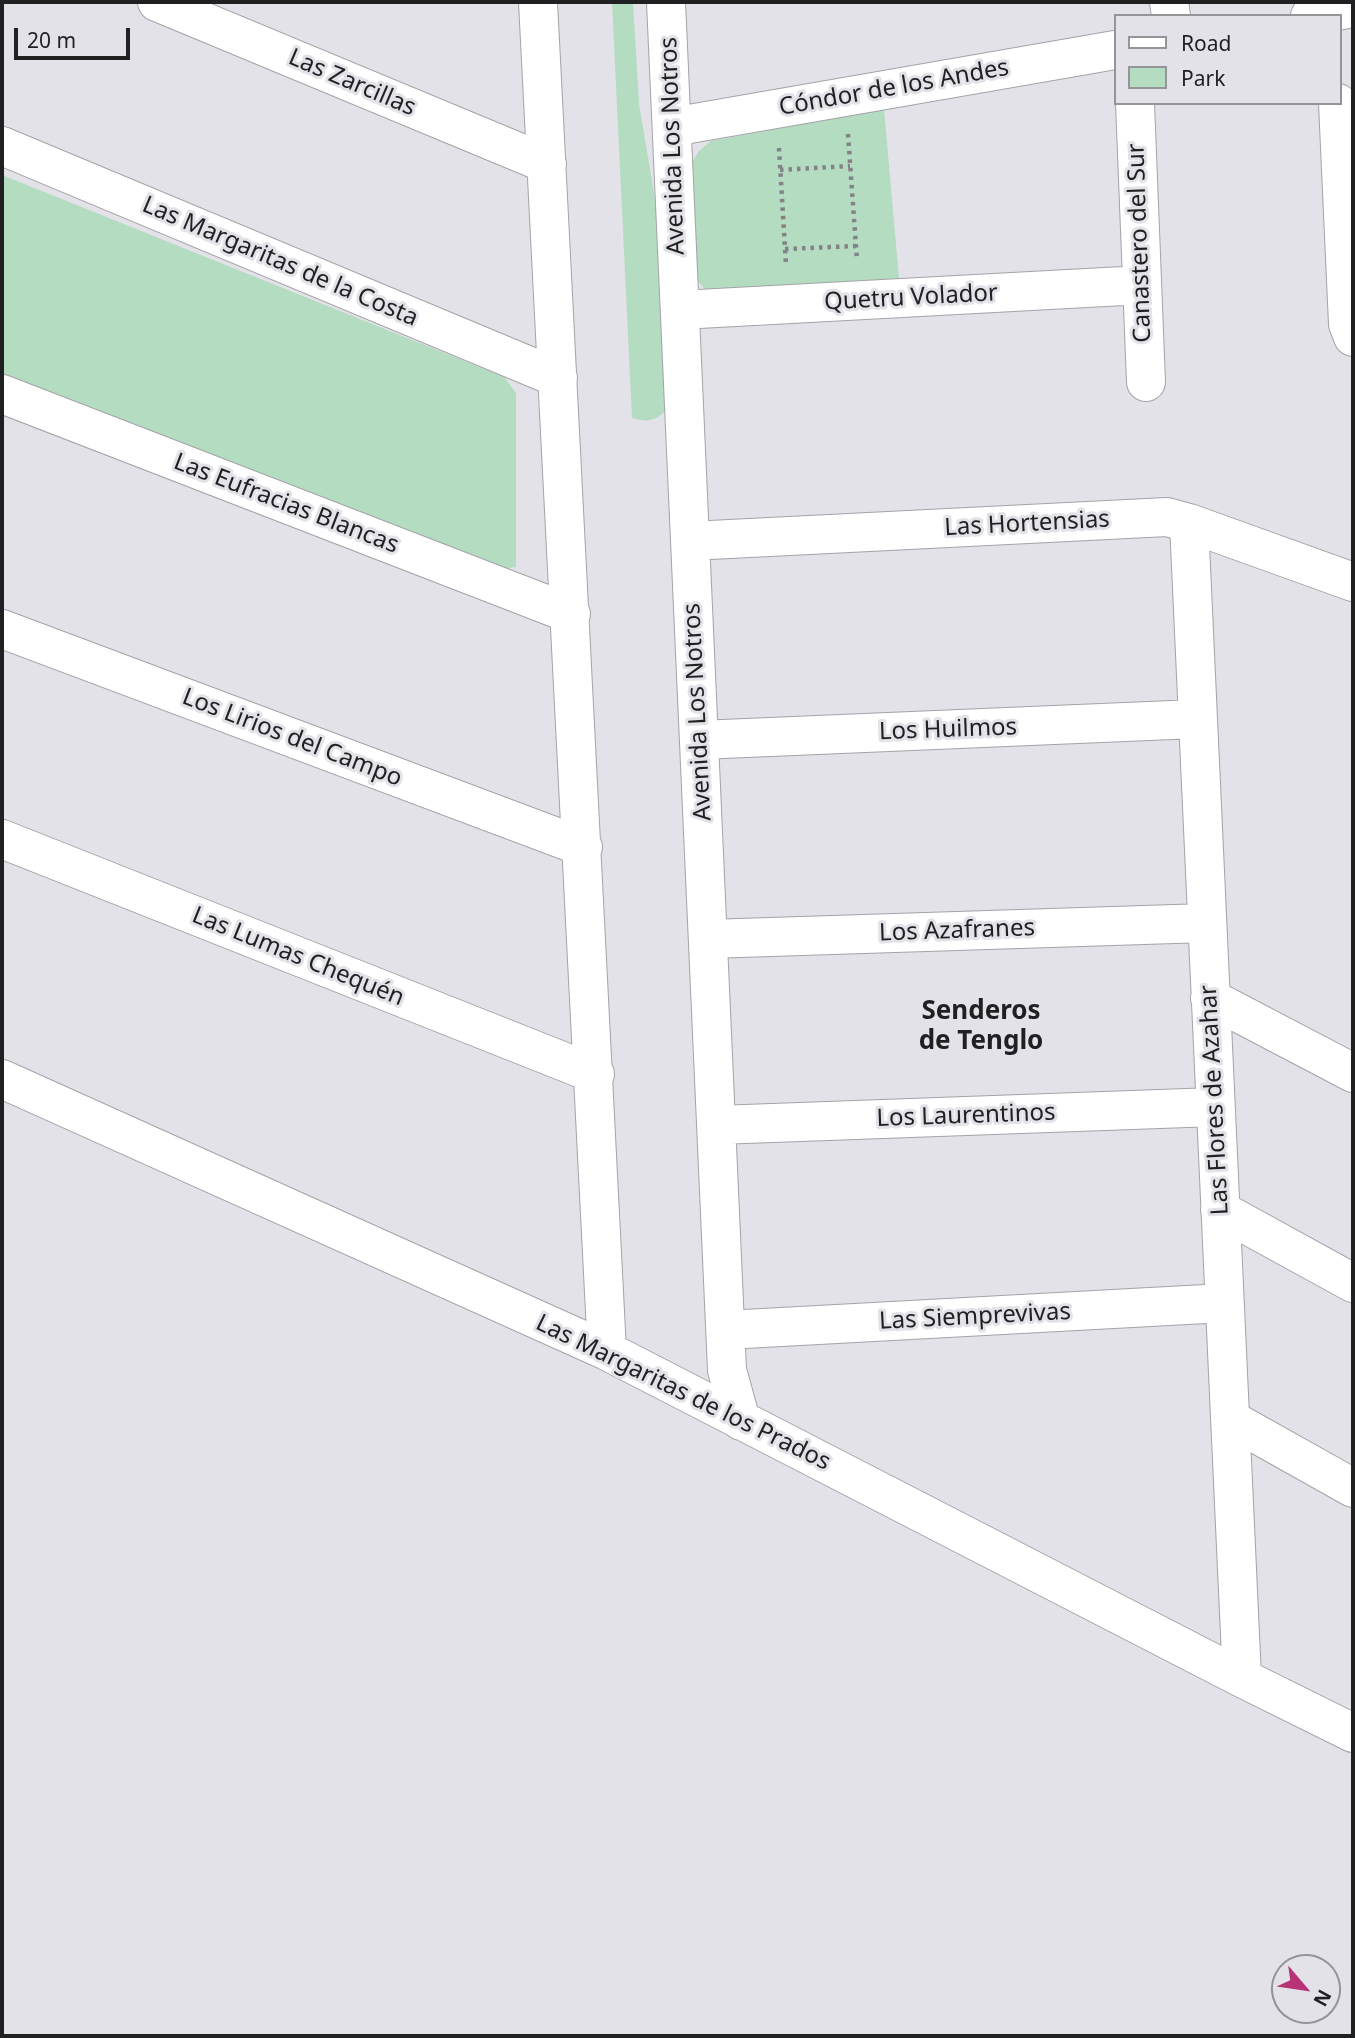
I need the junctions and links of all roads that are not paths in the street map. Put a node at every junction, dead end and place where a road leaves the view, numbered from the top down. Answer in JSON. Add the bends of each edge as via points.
{"nodes":[{"id":1,"x":157,"y":2,"type":"edge"},
{"id":2,"x":538,"y":2,"type":"edge"},
{"id":3,"x":666,"y":2,"type":"edge"},
{"id":4,"x":1114,"y":50,"type":"edge"},
{"id":5,"x":1135,"y":105,"type":"edge"},
{"id":6,"x":1338,"y":105,"type":"edge"},
{"id":7,"x":672,"y":127,"type":"junction"},
{"id":8,"x":2,"y":146,"type":"edge"},
{"id":9,"x":547,"y":164,"type":"junction"},
{"id":10,"x":1142,"y":285,"type":"junction"},
{"id":11,"x":680,"y":310,"type":"junction"},
{"id":12,"x":1353,"y":337,"type":"edge"},
{"id":13,"x":558,"y":378,"type":"junction"},
{"id":14,"x":1146,"y":382,"type":"dead end"},
{"id":15,"x":2,"y":394,"type":"edge"},
{"id":16,"x":1189,"y":523,"type":"junction"},
{"id":17,"x":690,"y":541,"type":"junction"},
{"id":18,"x":1353,"y":582,"type":"edge"},
{"id":19,"x":570,"y":614,"type":"junction"},
{"id":20,"x":2,"y":629,"type":"edge"},
{"id":21,"x":1196,"y":719,"type":"junction"},
{"id":22,"x":699,"y":740,"type":"junction"},
{"id":23,"x":2,"y":839,"type":"edge"},
{"id":24,"x":583,"y":847,"type":"junction"},
{"id":25,"x":1206,"y":923,"type":"junction"},
{"id":26,"x":708,"y":939,"type":"junction"},
{"id":27,"x":1210,"y":998,"type":"junction"},
{"id":28,"x":1353,"y":1073,"type":"edge"},
{"id":29,"x":595,"y":1074,"type":"junction"},
{"id":30,"x":2,"y":1079,"type":"edge"},
{"id":31,"x":1215,"y":1107,"type":"junction"},
{"id":32,"x":717,"y":1125,"type":"junction"},
{"id":33,"x":1220,"y":1210,"type":"junction"},
{"id":34,"x":1353,"y":1283,"type":"edge"},
{"id":35,"x":1224,"y":1303,"type":"junction"},
{"id":36,"x":726,"y":1330,"type":"junction"},
{"id":37,"x":607,"y":1351,"type":"junction"},
{"id":38,"x":1230,"y":1419,"type":"junction"},
{"id":39,"x":741,"y":1421,"type":"junction"},
{"id":40,"x":1353,"y":1488,"type":"edge"},
{"id":41,"x":1242,"y":1678,"type":"junction"},
{"id":42,"x":1353,"y":1733,"type":"edge"}],
"edges":[{"from":1,"to":9,"type":"street","name":"Las Zarcillas"},
{"from":2,"to":9,"type":"street"},
{"from":3,"to":7,"type":"street","name":"Avenida Los Notros"},
{"from":4,"to":7,"type":"street","name":"Cóndor de los Andes"},
{"from":5,"to":10,"type":"street","name":"Canastero del Sur"},
{"from":6,"to":12,"type":"street","via":[[1348,324]]},
{"from":7,"to":11,"type":"street","name":"Avenida Los Notros"},
{"from":8,"to":13,"type":"street","name":"Las Margaritas de la Costa"},
{"from":9,"to":13,"type":"street"},
{"from":10,"to":11,"type":"street","name":"Quetru Volador"},
{"from":10,"to":14,"type":"street","name":"Canastero del Sur"},
{"from":11,"to":17,"type":"street","name":"Avenida Los Notros"},
{"from":13,"to":19,"type":"street"},
{"from":15,"to":19,"type":"street","name":"Las Eufracias Blancas"},
{"from":16,"to":17,"type":"street","name":"Las Hortensias","via":[[1167,517]]},
{"from":16,"to":18,"type":"street","name":"Las Hortensias"},
{"from":16,"to":21,"type":"street","name":"Las Flores de Azahar"},
{"from":17,"to":22,"type":"street","name":"Avenida Los Notros"},
{"from":19,"to":24,"type":"street"},
{"from":20,"to":24,"type":"street","name":"Los Lirios del Campo"},
{"from":21,"to":22,"type":"street","name":"Los Huilmos"},
{"from":21,"to":25,"type":"street","name":"Las Flores de Azahar"},
{"from":22,"to":26,"type":"street","name":"Avenida Los Notros"},
{"from":23,"to":29,"type":"street","name":"Las Lumas Chequén"},
{"from":24,"to":29,"type":"street"},
{"from":25,"to":26,"type":"street","name":"Los Azafranes"},
{"from":25,"to":27,"type":"street","name":"Las Flores de Azahar"},
{"from":26,"to":32,"type":"street","name":"Avenida Los Notros"},
{"from":27,"to":28,"type":"street"},
{"from":27,"to":31,"type":"street","name":"Las Flores de Azahar"},
{"from":29,"to":37,"type":"street"},
{"from":30,"to":37,"type":"street","name":"Las Margaritas de los Prados"},
{"from":31,"to":32,"type":"street","name":"Los Laurentinos"},
{"from":31,"to":33,"type":"street","name":"Las Flores de Azahar"},
{"from":32,"to":36,"type":"street","name":"Avenida Los Notros"},
{"from":33,"to":34,"type":"street"},
{"from":33,"to":35,"type":"street","name":"Las Flores de Azahar"},
{"from":35,"to":36,"type":"street","name":"Las Siemprevivas"},
{"from":35,"to":38,"type":"street","name":"Las Flores de Azahar"},
{"from":36,"to":39,"type":"street","name":"Avenida Los Notros","via":[[727,1370]]},
{"from":37,"to":39,"type":"street","name":"Las Margaritas de los Prados"},
{"from":38,"to":40,"type":"street"},
{"from":38,"to":41,"type":"street","name":"Las Flores de Azahar"},
{"from":39,"to":41,"type":"street","name":"Las Margaritas de los Prados"},
{"from":41,"to":42,"type":"street","name":"Las Margaritas de los Prados"}]}
